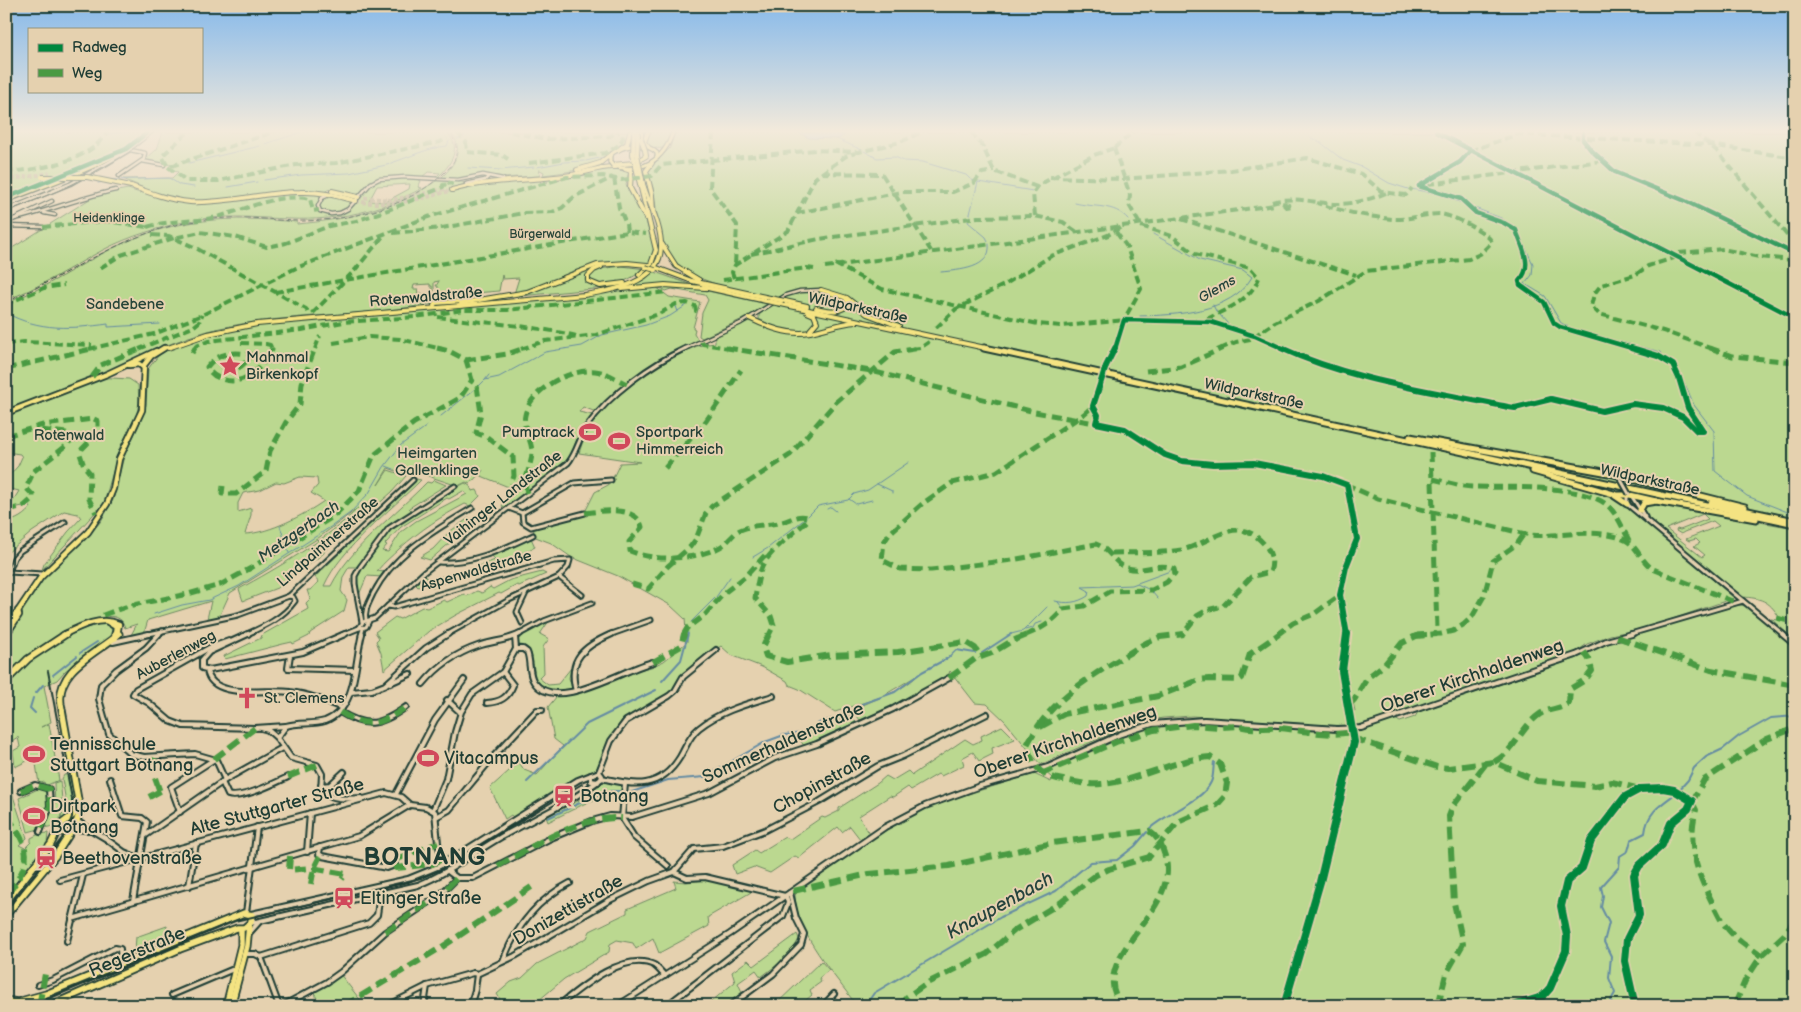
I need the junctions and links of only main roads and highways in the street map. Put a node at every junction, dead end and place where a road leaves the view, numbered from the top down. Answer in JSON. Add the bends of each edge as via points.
{"nodes":[{"id":1,"x":62,"y":179,"type":"edge"},
{"id":2,"x":104,"y":179,"type":"edge"},
{"id":3,"x":120,"y":179,"type":"edge"},
{"id":4,"x":496,"y":179,"type":"edge"},
{"id":5,"x":521,"y":179,"type":"edge"},
{"id":6,"x":629,"y":179,"type":"edge"},
{"id":7,"x":640,"y":179,"type":"edge"},
{"id":8,"x":648,"y":179,"type":"edge"},
{"id":9,"x":641,"y":184,"type":"junction"},
{"id":10,"x":6,"y":200,"type":"edge"},
{"id":11,"x":652,"y":214,"type":"junction"},
{"id":12,"x":651,"y":227,"type":"junction"},
{"id":13,"x":660,"y":240,"type":"junction"},
{"id":14,"x":646,"y":266,"type":"junction"},
{"id":15,"x":624,"y":283,"type":"junction"},
{"id":16,"x":710,"y":287,"type":"junction"},
{"id":17,"x":821,"y":290,"type":"road end"},
{"id":18,"x":606,"y":292,"type":"junction"},
{"id":19,"x":844,"y":297,"type":"junction"},
{"id":20,"x":470,"y":301,"type":"junction"},
{"id":21,"x":461,"y":303,"type":"junction"},
{"id":22,"x":783,"y":303,"type":"junction"},
{"id":23,"x":434,"y":304,"type":"junction"},
{"id":24,"x":798,"y":308,"type":"junction"},
{"id":25,"x":816,"y":308,"type":"junction"},
{"id":26,"x":752,"y":317,"type":"road end"},
{"id":27,"x":866,"y":322,"type":"junction"},
{"id":28,"x":899,"y":326,"type":"junction"},
{"id":29,"x":802,"y":333,"type":"junction"},
{"id":30,"x":167,"y":347,"type":"junction"},
{"id":31,"x":156,"y":352,"type":"junction"},
{"id":32,"x":128,"y":365,"type":"junction"},
{"id":33,"x":122,"y":367,"type":"junction"},
{"id":34,"x":143,"y":367,"type":"junction"},
{"id":35,"x":1098,"y":371,"type":"junction"},
{"id":36,"x":1109,"y":374,"type":"junction"},
{"id":37,"x":143,"y":376,"type":"junction"},
{"id":38,"x":6,"y":413,"type":"edge"},
{"id":39,"x":1410,"y":437,"type":"junction"},
{"id":40,"x":1472,"y":454,"type":"junction"},
{"id":41,"x":1608,"y":492,"type":"junction"},
{"id":42,"x":1656,"y":502,"type":"junction"},
{"id":43,"x":1627,"y":504,"type":"road end"},
{"id":44,"x":1640,"y":510,"type":"road end"},
{"id":45,"x":1795,"y":523,"type":"edge"},
{"id":46,"x":18,"y":611,"type":"junction"},
{"id":47,"x":6,"y":620,"type":"edge"},
{"id":48,"x":6,"y":629,"type":"edge"},
{"id":49,"x":6,"y":636,"type":"edge"},
{"id":50,"x":6,"y":681,"type":"edge"},
{"id":51,"x":79,"y":802,"type":"junction"},
{"id":52,"x":70,"y":818,"type":"junction"},
{"id":53,"x":78,"y":821,"type":"junction"},
{"id":54,"x":59,"y":829,"type":"junction"},
{"id":55,"x":73,"y":831,"type":"junction"},
{"id":56,"x":6,"y":902,"type":"edge"},
{"id":57,"x":6,"y":915,"type":"edge"},
{"id":58,"x":239,"y":916,"type":"junction"},
{"id":59,"x":249,"y":924,"type":"junction"},
{"id":60,"x":239,"y":928,"type":"junction"},
{"id":61,"x":7,"y":1001,"type":"edge"},
{"id":62,"x":18,"y":1004,"type":"edge"},
{"id":63,"x":49,"y":1006,"type":"edge"},
{"id":64,"x":226,"y":1006,"type":"edge"},
{"id":65,"x":231,"y":1006,"type":"edge"}],
"edges":[{"from":1,"to":10,"type":"main road"},
{"from":2,"to":3,"type":"highway","bridge":true,"via":[[162,197],[197,202],[293,192],[357,199],[329,190],[307,189],[191,200],[162,195]]},
{"from":4,"to":5,"type":"highway","via":[[451,189]]},
{"from":6,"to":12,"type":"highway"},
{"from":7,"to":9,"type":"highway","bridge":true},
{"from":8,"to":11,"type":"highway"},
{"from":9,"to":11,"type":"highway"},
{"from":9,"to":12,"type":"highway"},
{"from":11,"to":13,"type":"highway"},
{"from":12,"to":15,"type":"highway","via":[[656,247],[653,260],[641,274]]},
{"from":13,"to":16,"type":"highway","via":[[676,266]]},
{"from":13,"to":18,"type":"highway","name":"Rotenwaldstraße","via":[[660,254],[652,269],[634,282]]},
{"from":14,"to":15,"type":"highway","via":[[606,266],[594,270],[587,277],[596,286]]},
{"from":14,"to":16,"type":"highway","bridge":true,"via":[[683,281]]},
{"from":14,"to":20,"type":"highway","via":[[622,263],[597,265],[527,292]]},
{"from":15,"to":21,"type":"highway","name":"Rotenwaldstraße","via":[[597,290]]},
{"from":16,"to":18,"type":"highway","via":[[665,285]]},
{"from":16,"to":22,"type":"highway","name":"Wildparkstraße","bridge":true},
{"from":17,"to":19,"type":"highway"},
{"from":18,"to":30,"type":"highway","name":"Rotenwaldstraße","via":[[266,323],[208,334]]},
{"from":19,"to":25,"type":"highway","via":[[849,304],[845,308],[835,311]]},
{"from":19,"to":28,"type":"highway","via":[[867,314]]},
{"from":20,"to":21,"type":"highway"},
{"from":20,"to":23,"type":"highway","name":"Rotenwaldstraße"},
{"from":21,"to":23,"type":"highway","name":"Rotenwaldstraße"},
{"from":22,"to":24,"type":"highway","name":"Wildparkstraße"},
{"from":22,"to":25,"type":"highway","name":"Wildparkstraße"},
{"from":23,"to":30,"type":"highway","name":"Rotenwaldstraße","via":[[250,324],[208,333]]},
{"from":24,"to":27,"type":"highway","name":"Wildparkstraße"},
{"from":24,"to":29,"type":"highway","via":[[812,314],[817,322]]},
{"from":25,"to":28,"type":"highway","name":"Wildparkstraße"},
{"from":26,"to":29,"type":"highway","via":[[788,332]]},
{"from":27,"to":29,"type":"highway","via":[[839,323]]},
{"from":27,"to":35,"type":"highway","name":"Wildparkstraße"},
{"from":28,"to":35,"type":"highway","name":"Wildparkstraße"},
{"from":30,"to":31,"type":"main road","name":"Rotenwaldstraße"},
{"from":30,"to":33,"type":"main road","name":"Rotenwaldstraße"},
{"from":30,"to":37,"type":"main road","name":"Rotenwaldstraße","via":[[150,361]]},
{"from":31,"to":32,"type":"main road","name":"Rotenwaldstraße"},
{"from":31,"to":34,"type":"main road"},
{"from":32,"to":33,"type":"main road","name":"Rotenwaldstraße"},
{"from":32,"to":34,"type":"main road"},
{"from":33,"to":38,"type":"main road","name":"Rotenwaldstraße"},
{"from":34,"to":37,"type":"main road"},
{"from":35,"to":36,"type":"highway","name":"Wildparkstraße"},
{"from":36,"to":39,"type":"highway","name":"Wildparkstraße"},
{"from":36,"to":40,"type":"highway","name":"Wildparkstraße"},
{"from":37,"to":46,"type":"main road","via":[[142,410],[120,456],[107,504],[88,532],[44,574]]},
{"from":39,"to":45,"type":"highway","name":"Wildparkstraße"},
{"from":39,"to":45,"type":"highway","via":[[1620,477]]},
{"from":40,"to":41,"type":"highway"},
{"from":40,"to":45,"type":"highway","name":"Wildparkstraße"},
{"from":41,"to":42,"type":"highway"},
{"from":41,"to":43,"type":"highway"},
{"from":42,"to":44,"type":"highway","via":[[1644,503]]},
{"from":42,"to":45,"type":"highway"},
{"from":46,"to":47,"type":"main road"},
{"from":46,"to":48,"type":"main road"},
{"from":46,"to":49,"type":"main road","via":[[19,615]]},
{"from":50,"to":51,"type":"main road","via":[[40,650],[76,630],[99,622],[110,622],[116,627],[116,638],[72,671],[61,687],[61,704]]},
{"from":51,"to":52,"type":"main road"},
{"from":51,"to":53,"type":"main road"},
{"from":52,"to":53,"type":"main road"},
{"from":52,"to":54,"type":"main road","via":[[62,822]]},
{"from":53,"to":55,"type":"main road"},
{"from":54,"to":55,"type":"main road","via":[[64,833]]},
{"from":54,"to":56,"type":"main road"},
{"from":55,"to":57,"type":"main road"},
{"from":58,"to":59,"type":"main road","name":"Regerstraße","via":[[249,913],[252,920]]},
{"from":58,"to":60,"type":"main road","via":[[235,924]]},
{"from":58,"to":62,"type":"main road","name":"Regerstraße"},
{"from":59,"to":60,"type":"main road","name":"Regerstraße"},
{"from":59,"to":65,"type":"main road","via":[[246,954]]},
{"from":60,"to":63,"type":"main road","name":"Regerstraße","via":[[180,948]]},
{"from":60,"to":64,"type":"main road","via":[[242,940]]},
{"from":61,"to":62,"type":"main road","name":"Regerstraße"}]}
